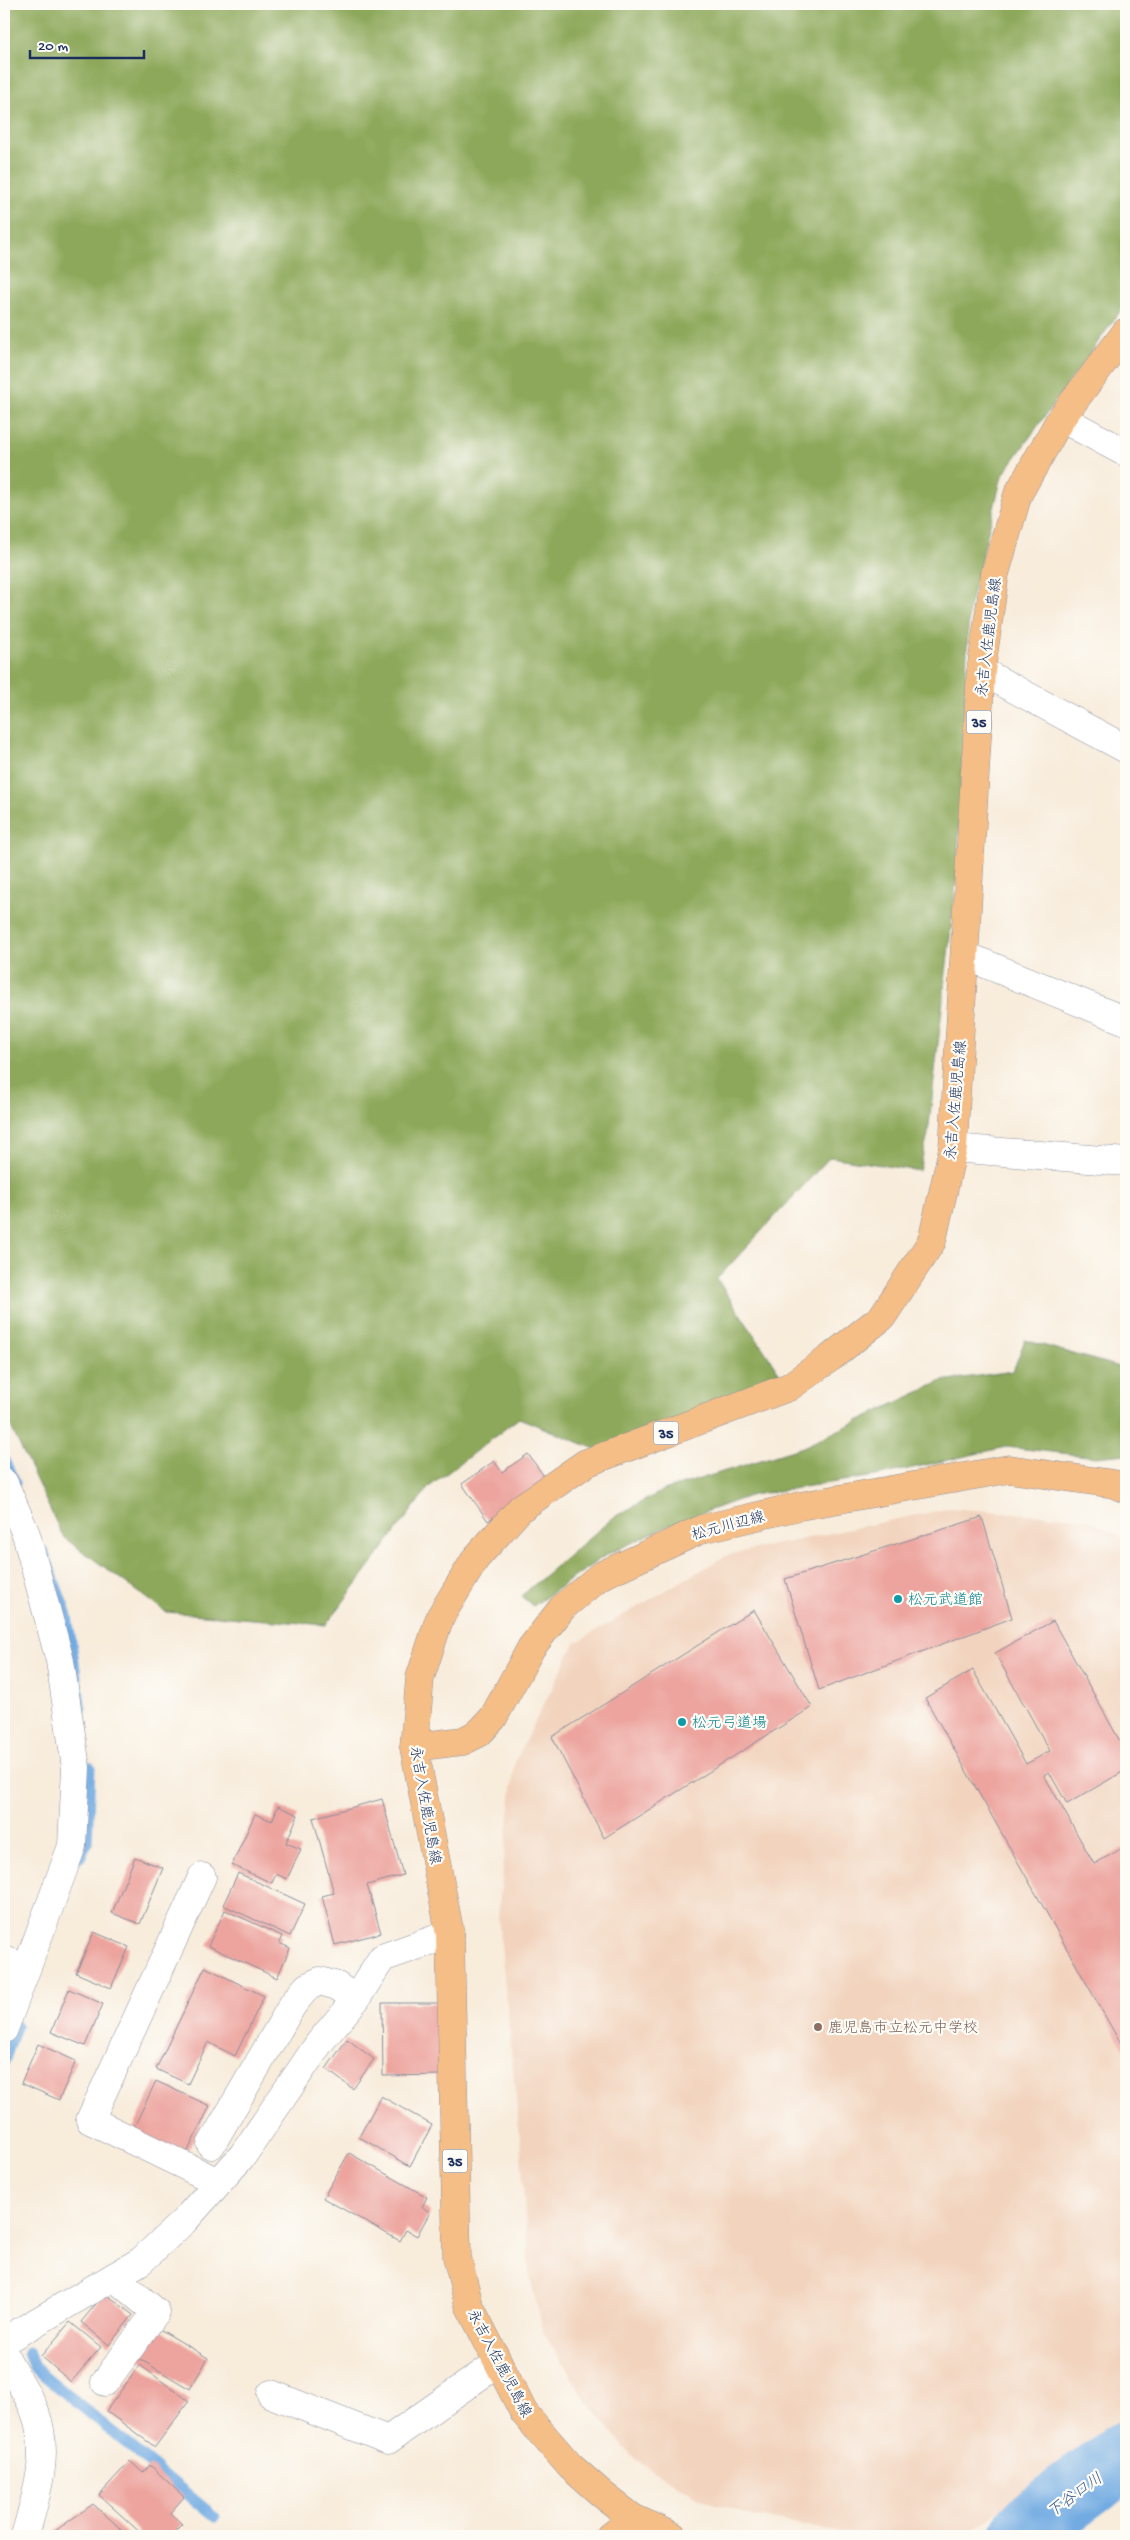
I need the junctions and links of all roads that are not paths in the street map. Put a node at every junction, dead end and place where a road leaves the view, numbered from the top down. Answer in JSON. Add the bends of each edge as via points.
{"nodes":[{"id":1,"x":1126,"y":332,"type":"edge"},
{"id":2,"x":1061,"y":418,"type":"junction"},
{"id":3,"x":1126,"y":453,"type":"edge"},
{"id":4,"x":982,"y":670,"type":"junction"},
{"id":5,"x":1126,"y":749,"type":"edge"},
{"id":6,"x":966,"y":956,"type":"junction"},
{"id":7,"x":1126,"y":1021,"type":"edge"},
{"id":8,"x":953,"y":1148,"type":"junction"},
{"id":9,"x":1126,"y":1162,"type":"edge"},
{"id":10,"x":4,"y":1483,"type":"edge"},
{"id":11,"x":1126,"y":1489,"type":"edge"},
{"id":12,"x":414,"y":1747,"type":"junction"},
{"id":13,"x":202,"y":1877,"type":"dead end"},
{"id":14,"x":450,"y":1934,"type":"junction"},
{"id":15,"x":15,"y":1964,"type":"edge"},
{"id":16,"x":356,"y":1999,"type":"junction"},
{"id":17,"x":4,"y":2028,"type":"edge"},
{"id":18,"x":211,"y":2145,"type":"dead end"},
{"id":19,"x":218,"y":2182,"type":"junction"},
{"id":20,"x":114,"y":2277,"type":"junction"},
{"id":21,"x":5,"y":2357,"type":"edge"},
{"id":22,"x":498,"y":2363,"type":"junction"},
{"id":23,"x":105,"y":2382,"type":"dead end"},
{"id":24,"x":271,"y":2394,"type":"dead end"},
{"id":25,"x":633,"y":2518,"type":"junction"},
{"id":26,"x":25,"y":2536,"type":"edge"},
{"id":27,"x":610,"y":2536,"type":"edge"},
{"id":28,"x":673,"y":2536,"type":"edge"}],
"edges":[{"from":1,"to":2,"type":"main road","name":"永吉入佐鹿児島線","number":"35"},
{"from":2,"to":3,"type":"street"},
{"from":2,"to":4,"type":"main road","name":"永吉入佐鹿児島線","number":"35","via":[[1018,494],[995,574]]},
{"from":4,"to":5,"type":"street"},
{"from":4,"to":6,"type":"main road","name":"永吉入佐鹿児島線","number":"35"},
{"from":6,"to":7,"type":"street"},
{"from":6,"to":8,"type":"main road","name":"永吉入佐鹿児島線","number":"35"},
{"from":8,"to":9,"type":"street"},
{"from":8,"to":12,"type":"main road","name":"永吉入佐鹿児島線","number":"35","via":[[932,1241],[882,1317],[789,1387],[586,1463],[521,1508],[476,1558],[440,1617],[420,1678]]},
{"from":10,"to":15,"type":"street","via":[[26,1534],[60,1661],[76,1768],[72,1846]]},
{"from":11,"to":12,"type":"main road","name":"松元川辺線","via":[[1114,1484],[1009,1469],[800,1506],[702,1529],[600,1576],[563,1606],[531,1648],[493,1718],[479,1733],[463,1741]]},
{"from":12,"to":14,"type":"main road","name":"永吉入佐鹿児島線","number":"35"},
{"from":13,"to":19,"type":"street","via":[[90,2120]]},
{"from":14,"to":16,"type":"street","via":[[382,1958]]},
{"from":14,"to":22,"type":"main road","name":"永吉入佐鹿児島線","number":"35","via":[[457,2257],[469,2305]]},
{"from":15,"to":17,"type":"street"},
{"from":16,"to":18,"type":"street","via":[[337,1986],[320,1981],[307,1987],[293,2004]]},
{"from":16,"to":19,"type":"street","via":[[320,2042],[243,2155]]},
{"from":19,"to":20,"type":"street","via":[[185,2220],[140,2261]]},
{"from":20,"to":21,"type":"street"},
{"from":20,"to":23,"type":"street","via":[[156,2312]]},
{"from":21,"to":26,"type":"street","via":[[35,2410],[42,2435],[42,2473]]},
{"from":22,"to":24,"type":"street","via":[[388,2440]]},
{"from":22,"to":25,"type":"main road","name":"永吉入佐鹿児島線","number":"35","via":[[524,2413],[541,2435],[570,2466]]},
{"from":25,"to":27,"type":"main road"},
{"from":25,"to":28,"type":"main road","name":"永吉入佐鹿児島線","number":"35"}]}
